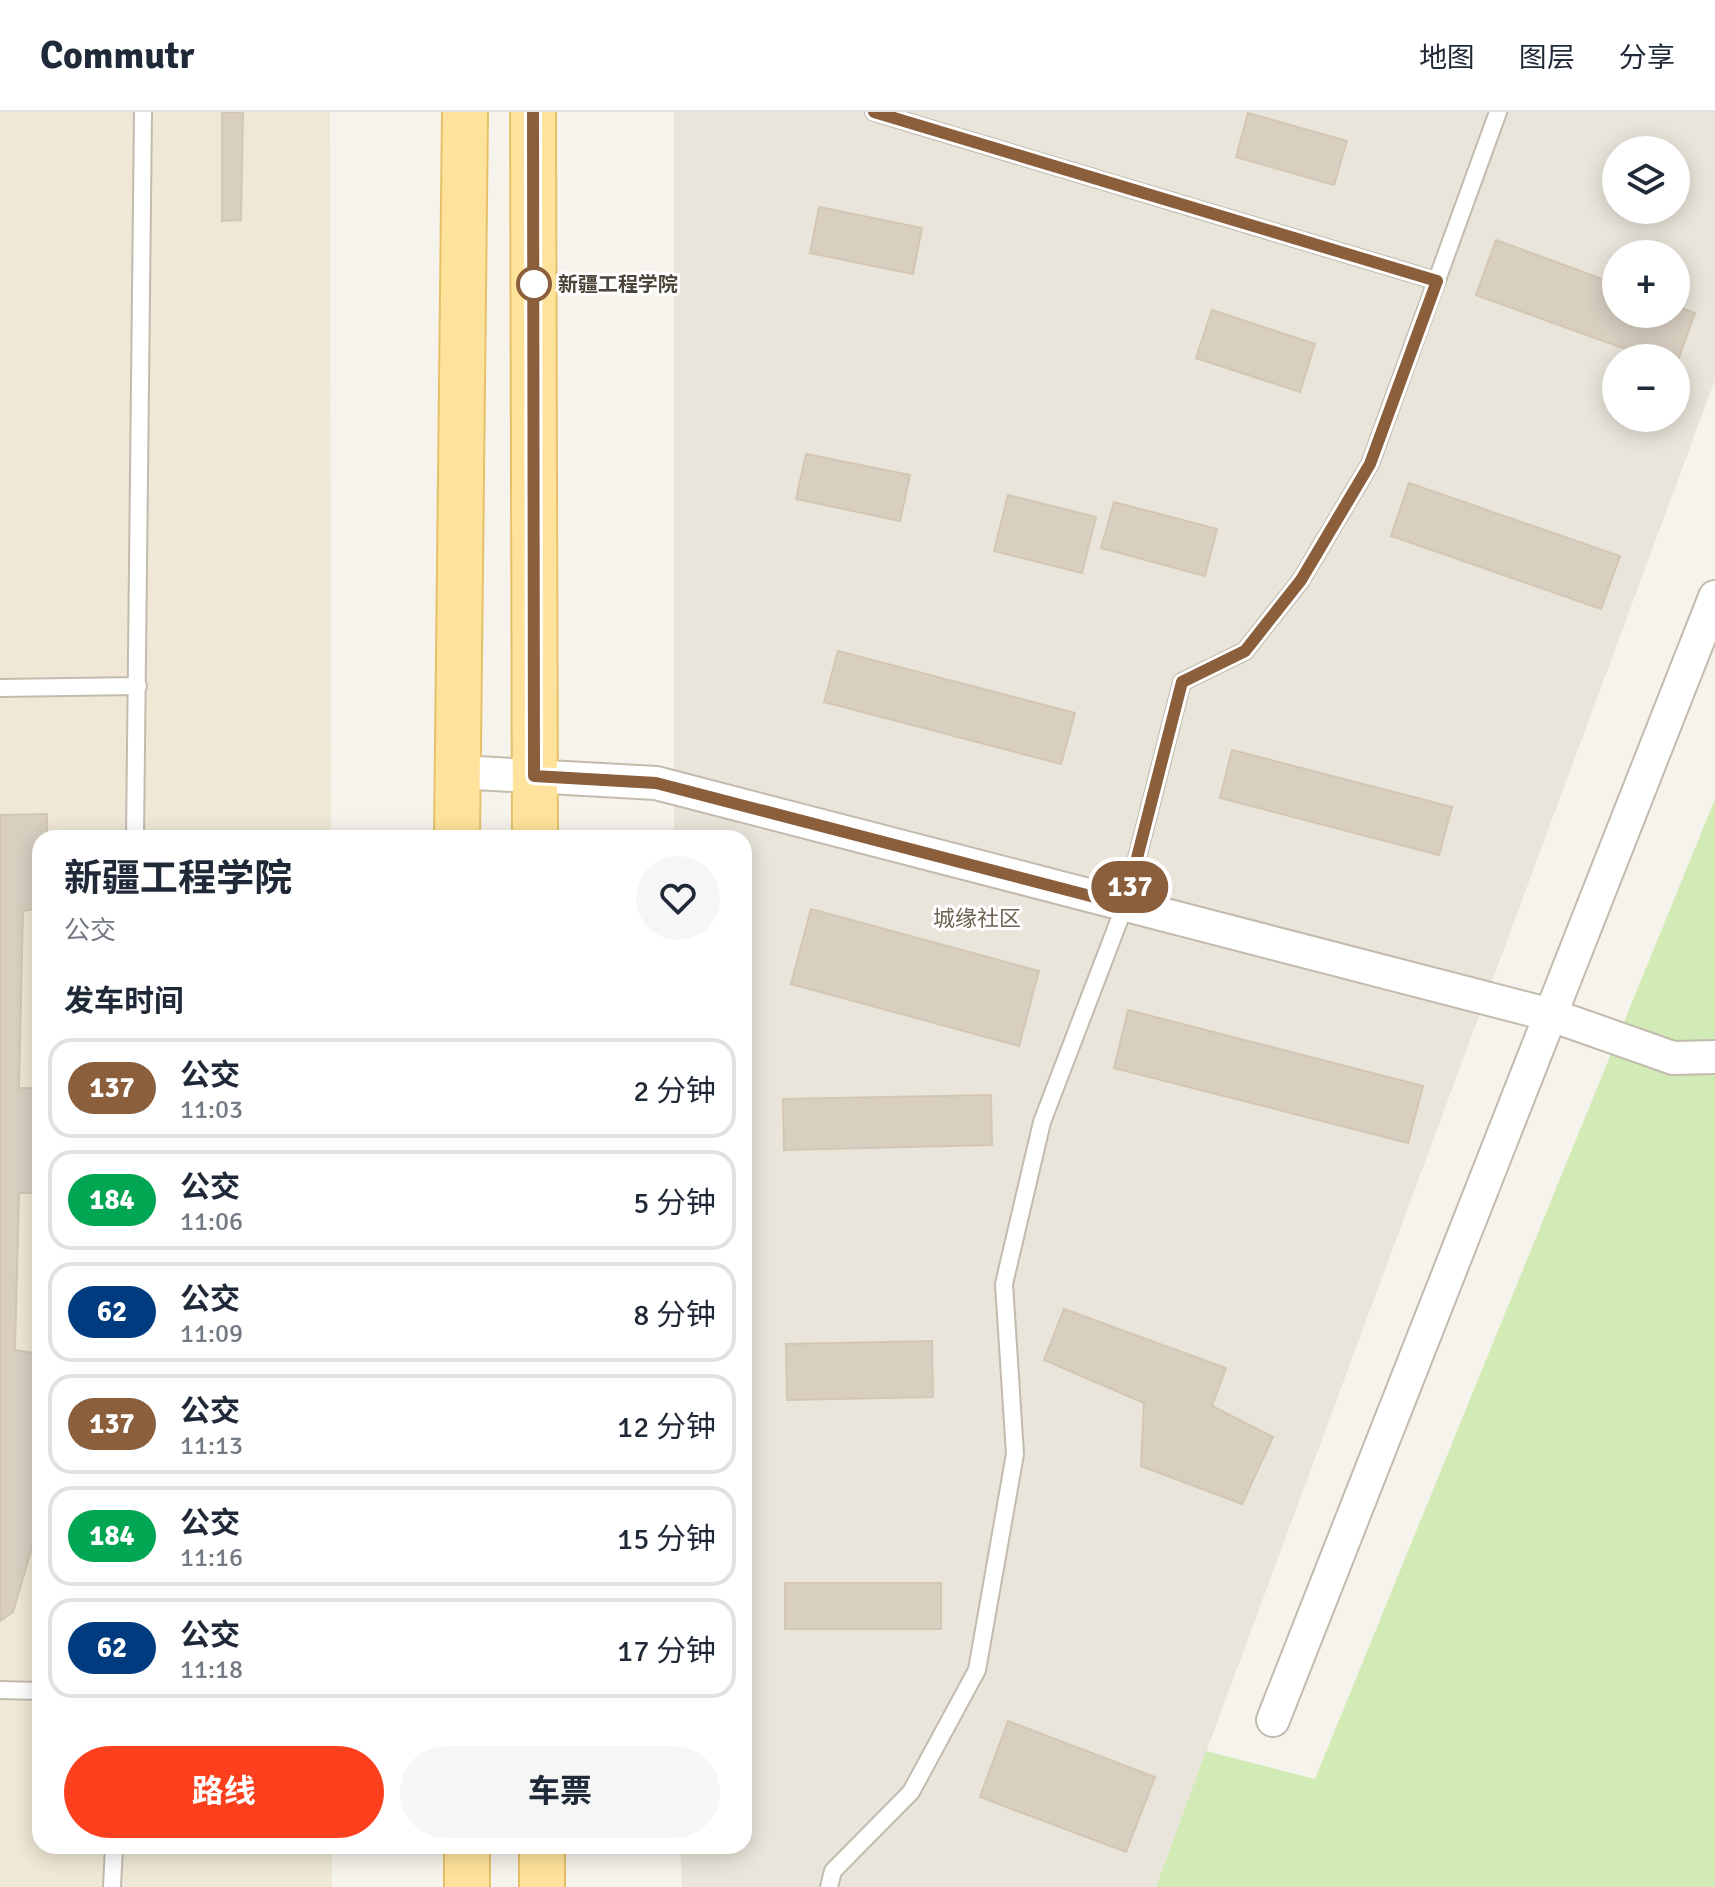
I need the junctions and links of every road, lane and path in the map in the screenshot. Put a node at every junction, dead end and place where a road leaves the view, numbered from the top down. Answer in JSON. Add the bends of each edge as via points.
{"nodes":[{"id":1,"x":143,"y":112,"type":"edge"},
{"id":2,"x":465,"y":112,"type":"edge"},
{"id":3,"x":533,"y":112,"type":"edge"},
{"id":4,"x":874,"y":112,"type":"edge"},
{"id":5,"x":1498,"y":112,"type":"edge"},
{"id":6,"x":1437,"y":281,"type":"junction"},
{"id":7,"x":1715,"y":597,"type":"edge"},
{"id":8,"x":138,"y":686,"type":"junction"},
{"id":9,"x":0,"y":688,"type":"edge"},
{"id":10,"x":458,"y":772,"type":"junction"},
{"id":11,"x":534,"y":776,"type":"junction"},
{"id":12,"x":135,"y":830,"type":"edge"},
{"id":13,"x":457,"y":830,"type":"edge"},
{"id":14,"x":535,"y":830,"type":"edge"},
{"id":15,"x":1125,"y":905,"type":"junction"},
{"id":16,"x":1551,"y":1015,"type":"junction"},
{"id":17,"x":1715,"y":1057,"type":"edge"},
{"id":18,"x":0,"y":1690,"type":"edge"},
{"id":19,"x":32,"y":1691,"type":"edge"},
{"id":20,"x":1273,"y":1720,"type":"dead end"},
{"id":21,"x":114,"y":1854,"type":"edge"},
{"id":22,"x":467,"y":1854,"type":"edge"},
{"id":23,"x":542,"y":1854,"type":"edge"},
{"id":24,"x":112,"y":1887,"type":"edge"},
{"id":25,"x":467,"y":1887,"type":"edge"},
{"id":26,"x":542,"y":1887,"type":"edge"},
{"id":27,"x":829,"y":1887,"type":"edge"}],
"edges":[{"from":1,"to":8,"type":"lane"},
{"from":2,"to":10,"type":"main road"},
{"from":3,"to":11,"type":"main road"},
{"from":4,"to":6,"type":"lane"},
{"from":5,"to":6,"type":"lane"},
{"from":6,"to":15,"type":"lane","via":[[1370,464],[1301,580],[1245,651],[1182,682]]},
{"from":7,"to":16,"type":"street"},
{"from":8,"to":9,"type":"lane"},
{"from":8,"to":12,"type":"lane"},
{"from":10,"to":11,"type":"street"},
{"from":10,"to":13,"type":"main road"},
{"from":11,"to":14,"type":"main road"},
{"from":11,"to":15,"type":"street","via":[[656,783]]},
{"from":15,"to":16,"type":"street"},
{"from":15,"to":27,"type":"lane","via":[[1042,1122],[1004,1284],[1015,1454],[977,1670],[911,1792],[833,1871]]},
{"from":16,"to":17,"type":"street","via":[[1673,1058]]},
{"from":16,"to":20,"type":"street"},
{"from":18,"to":19,"type":"lane"},
{"from":21,"to":24,"type":"lane"},
{"from":22,"to":25,"type":"main road"},
{"from":23,"to":26,"type":"main road"}]}
